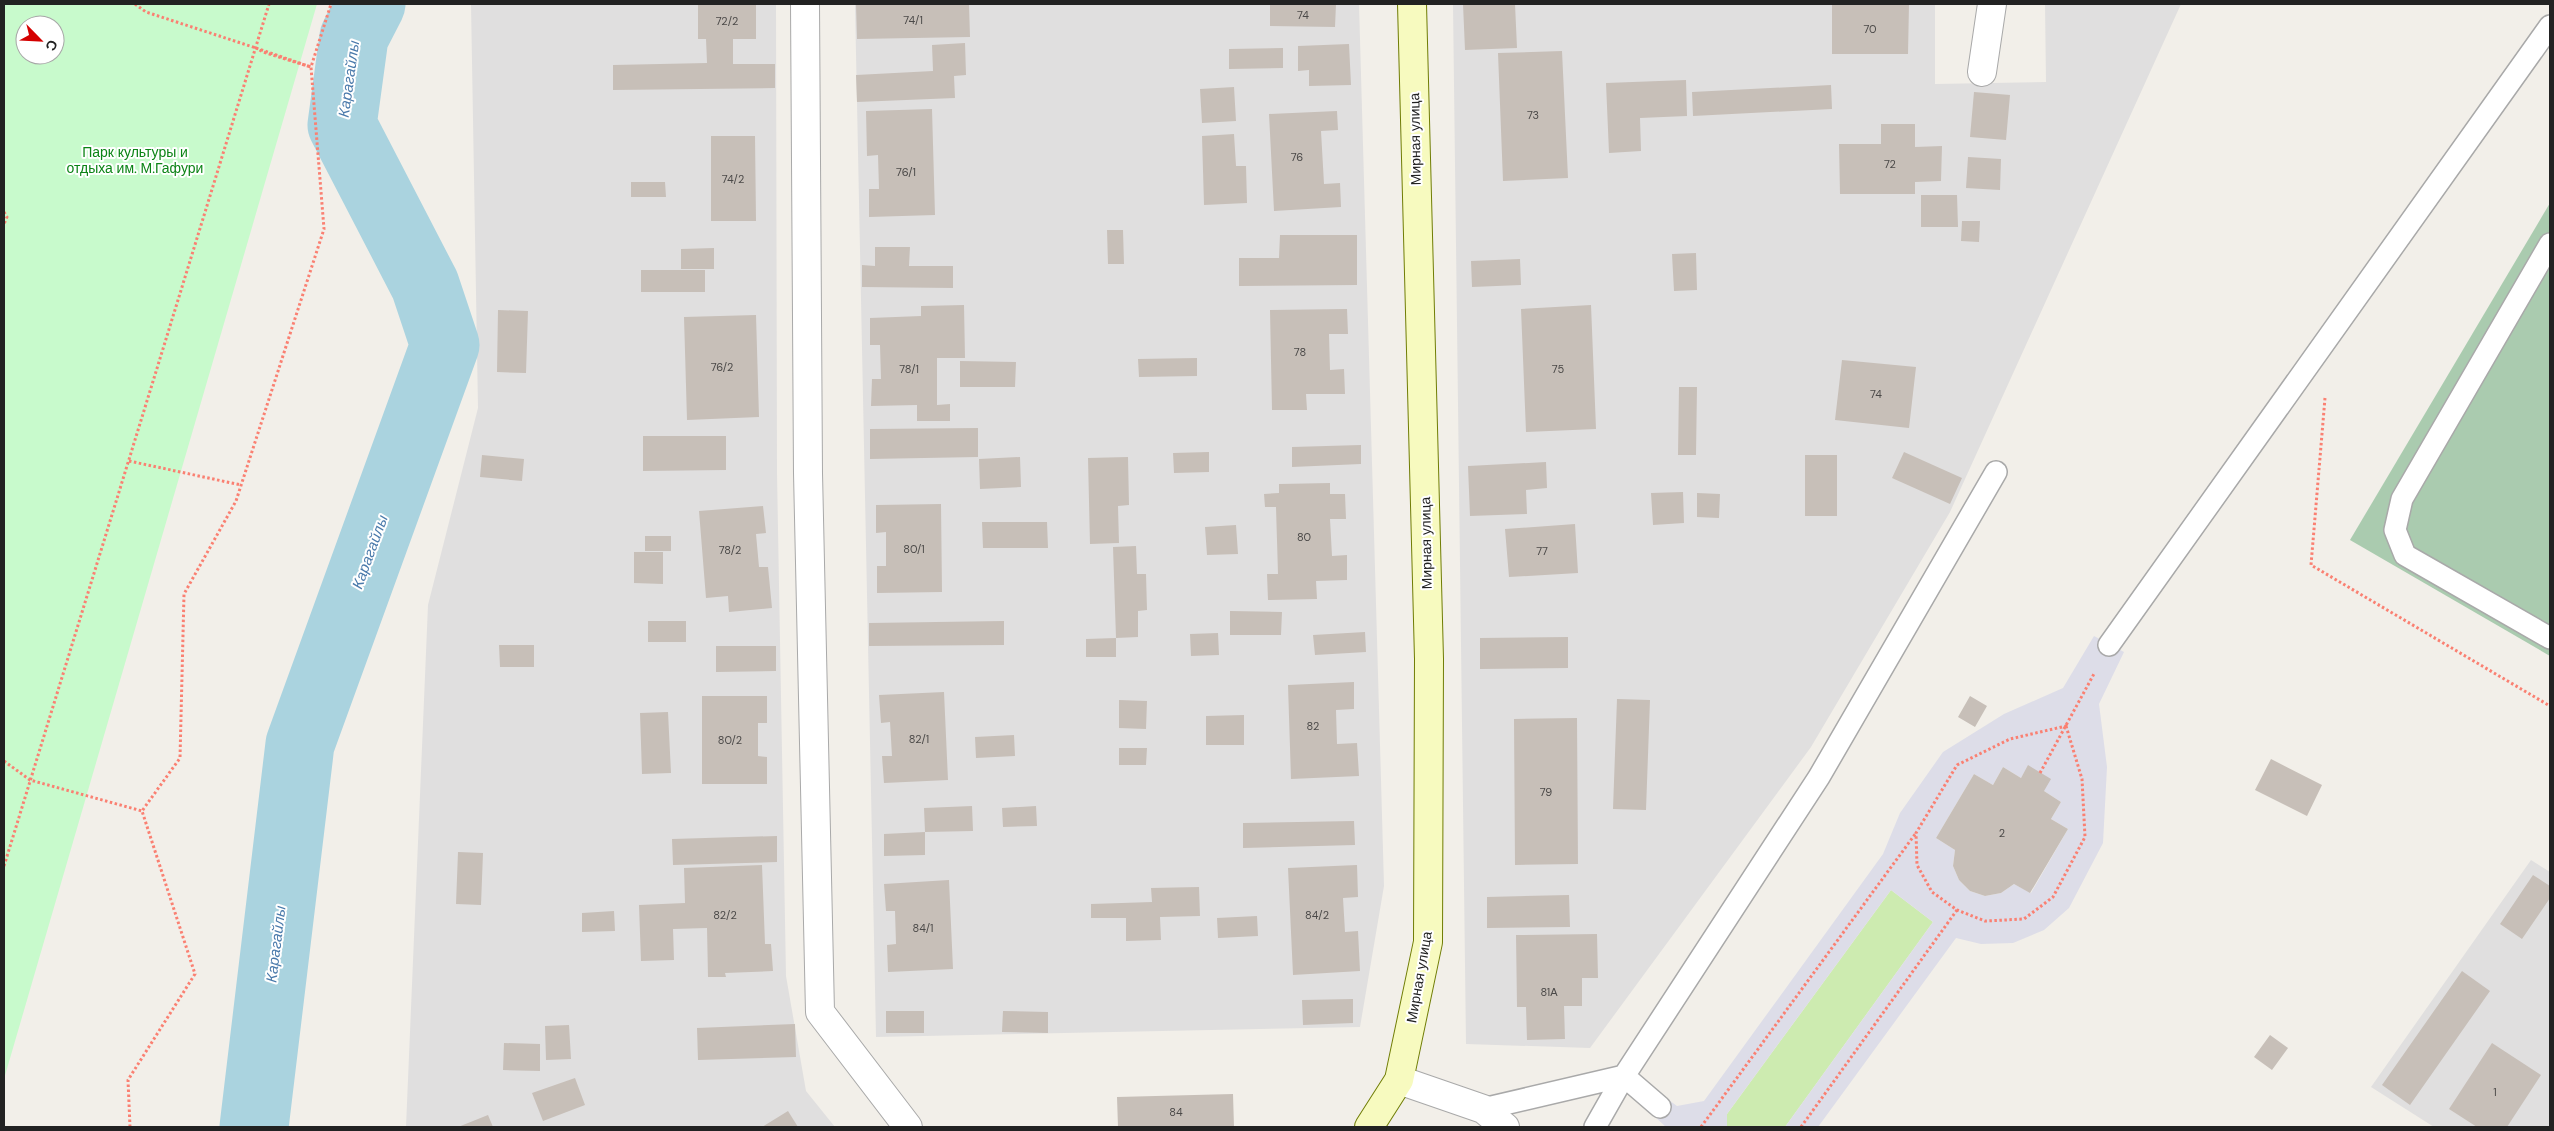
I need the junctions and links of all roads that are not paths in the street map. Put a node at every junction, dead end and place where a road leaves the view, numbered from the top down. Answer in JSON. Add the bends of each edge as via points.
{"nodes":[{"id":1,"x":806,"y":4,"type":"edge"},
{"id":2,"x":1412,"y":4,"type":"edge"},
{"id":3,"x":1992,"y":4,"type":"edge"},
{"id":4,"x":2550,"y":26,"type":"edge"},
{"id":5,"x":1982,"y":72,"type":"dead end"},
{"id":6,"x":2550,"y":244,"type":"edge"},
{"id":7,"x":1996,"y":472,"type":"dead end"},
{"id":8,"x":2550,"y":638,"type":"edge"},
{"id":9,"x":2109,"y":645,"type":"road end"},
{"id":10,"x":1624,"y":1076,"type":"junction"},
{"id":11,"x":1398,"y":1080,"type":"junction"},
{"id":12,"x":1660,"y":1107,"type":"dead end"},
{"id":13,"x":1483,"y":1110,"type":"junction"},
{"id":14,"x":908,"y":1127,"type":"edge"},
{"id":15,"x":1369,"y":1127,"type":"edge"},
{"id":16,"x":1505,"y":1127,"type":"edge"},
{"id":17,"x":1594,"y":1127,"type":"edge"}],
"edges":[{"from":1,"to":14,"type":"street","via":[[808,473],[820,1012]]},
{"from":2,"to":11,"type":"main road","name":"Мирная улица","via":[[1429,659],[1428,942]]},
{"from":3,"to":5,"type":"street"},
{"from":4,"to":9,"type":"lane"},
{"from":6,"to":8,"type":"lane","via":[[2402,499],[2395,530],[2405,556]]},
{"from":7,"to":10,"type":"lane","via":[[1819,777]]},
{"from":10,"to":12,"type":"lane"},
{"from":10,"to":13,"type":"lane"},
{"from":10,"to":17,"type":"lane"},
{"from":11,"to":13,"type":"street"},
{"from":11,"to":15,"type":"main road","name":"Мирная улица"},
{"from":13,"to":16,"type":"street"}]}
